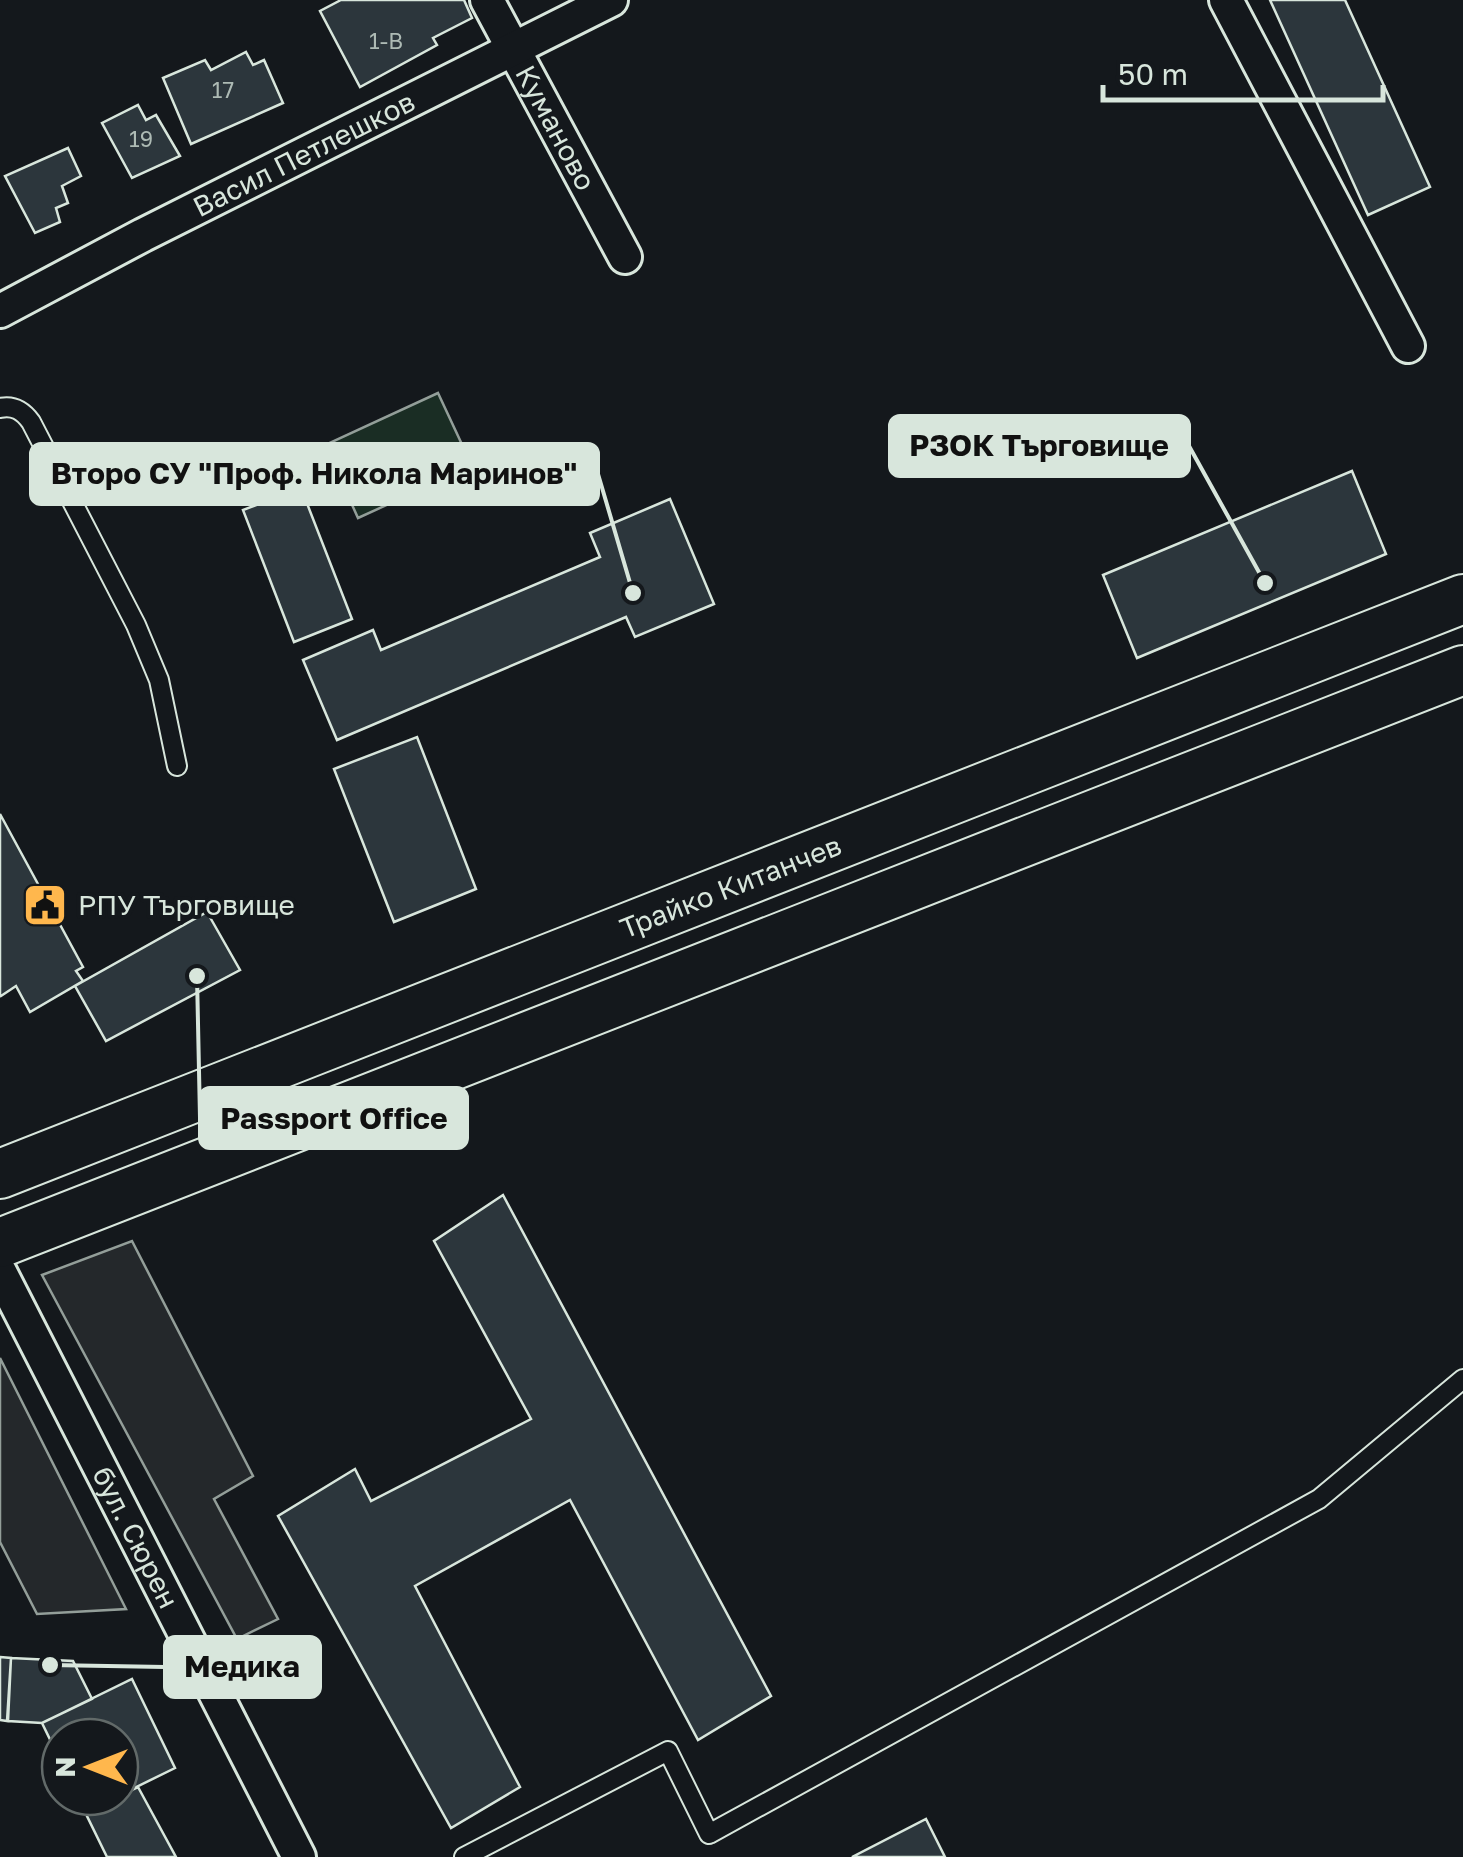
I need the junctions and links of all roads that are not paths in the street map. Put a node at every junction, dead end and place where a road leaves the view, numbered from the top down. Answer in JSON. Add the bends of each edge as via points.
{"nodes":[{"id":1,"x":487,"y":0,"type":"edge"},
{"id":2,"x":611,"y":0,"type":"edge"},
{"id":3,"x":1226,"y":0,"type":"edge"},
{"id":4,"x":514,"y":50,"type":"junction"},
{"id":5,"x":624,"y":257,"type":"dead end"},
{"id":6,"x":0,"y":311,"type":"edge"},
{"id":7,"x":1408,"y":346,"type":"dead end"},
{"id":8,"x":0,"y":408,"type":"edge"},
{"id":9,"x":1463,"y":599,"type":"edge"},
{"id":10,"x":1463,"y":670,"type":"edge"},
{"id":11,"x":177,"y":766,"type":"dead end"},
{"id":12,"x":0,"y":1174,"type":"edge"},
{"id":13,"x":0,"y":1244,"type":"edge"},
{"id":14,"x":0,"y":1272,"type":"edge"},
{"id":15,"x":1463,"y":1380,"type":"edge"},
{"id":16,"x":298,"y":1857,"type":"edge"},
{"id":17,"x":464,"y":1857,"type":"edge"}],
"edges":[{"from":1,"to":4,"type":"street","name":"Куманово"},
{"from":2,"to":4,"type":"street","name":"Васил Петлешков"},
{"from":3,"to":7,"type":"street"},
{"from":4,"to":5,"type":"street","name":"Куманово"},
{"from":4,"to":6,"type":"street","name":"Васил Петлешков"},
{"from":8,"to":11,"type":"lane","via":[[15,408],[31,422],[136,625],[159,680]]},
{"from":9,"to":12,"type":"street","name":"Трайко Китанчев"},
{"from":10,"to":13,"type":"street"},
{"from":14,"to":16,"type":"street","name":"бул. Сюрен"},
{"from":15,"to":17,"type":"lane","via":[[1320,1498],[709,1834],[668,1751]]}]}
